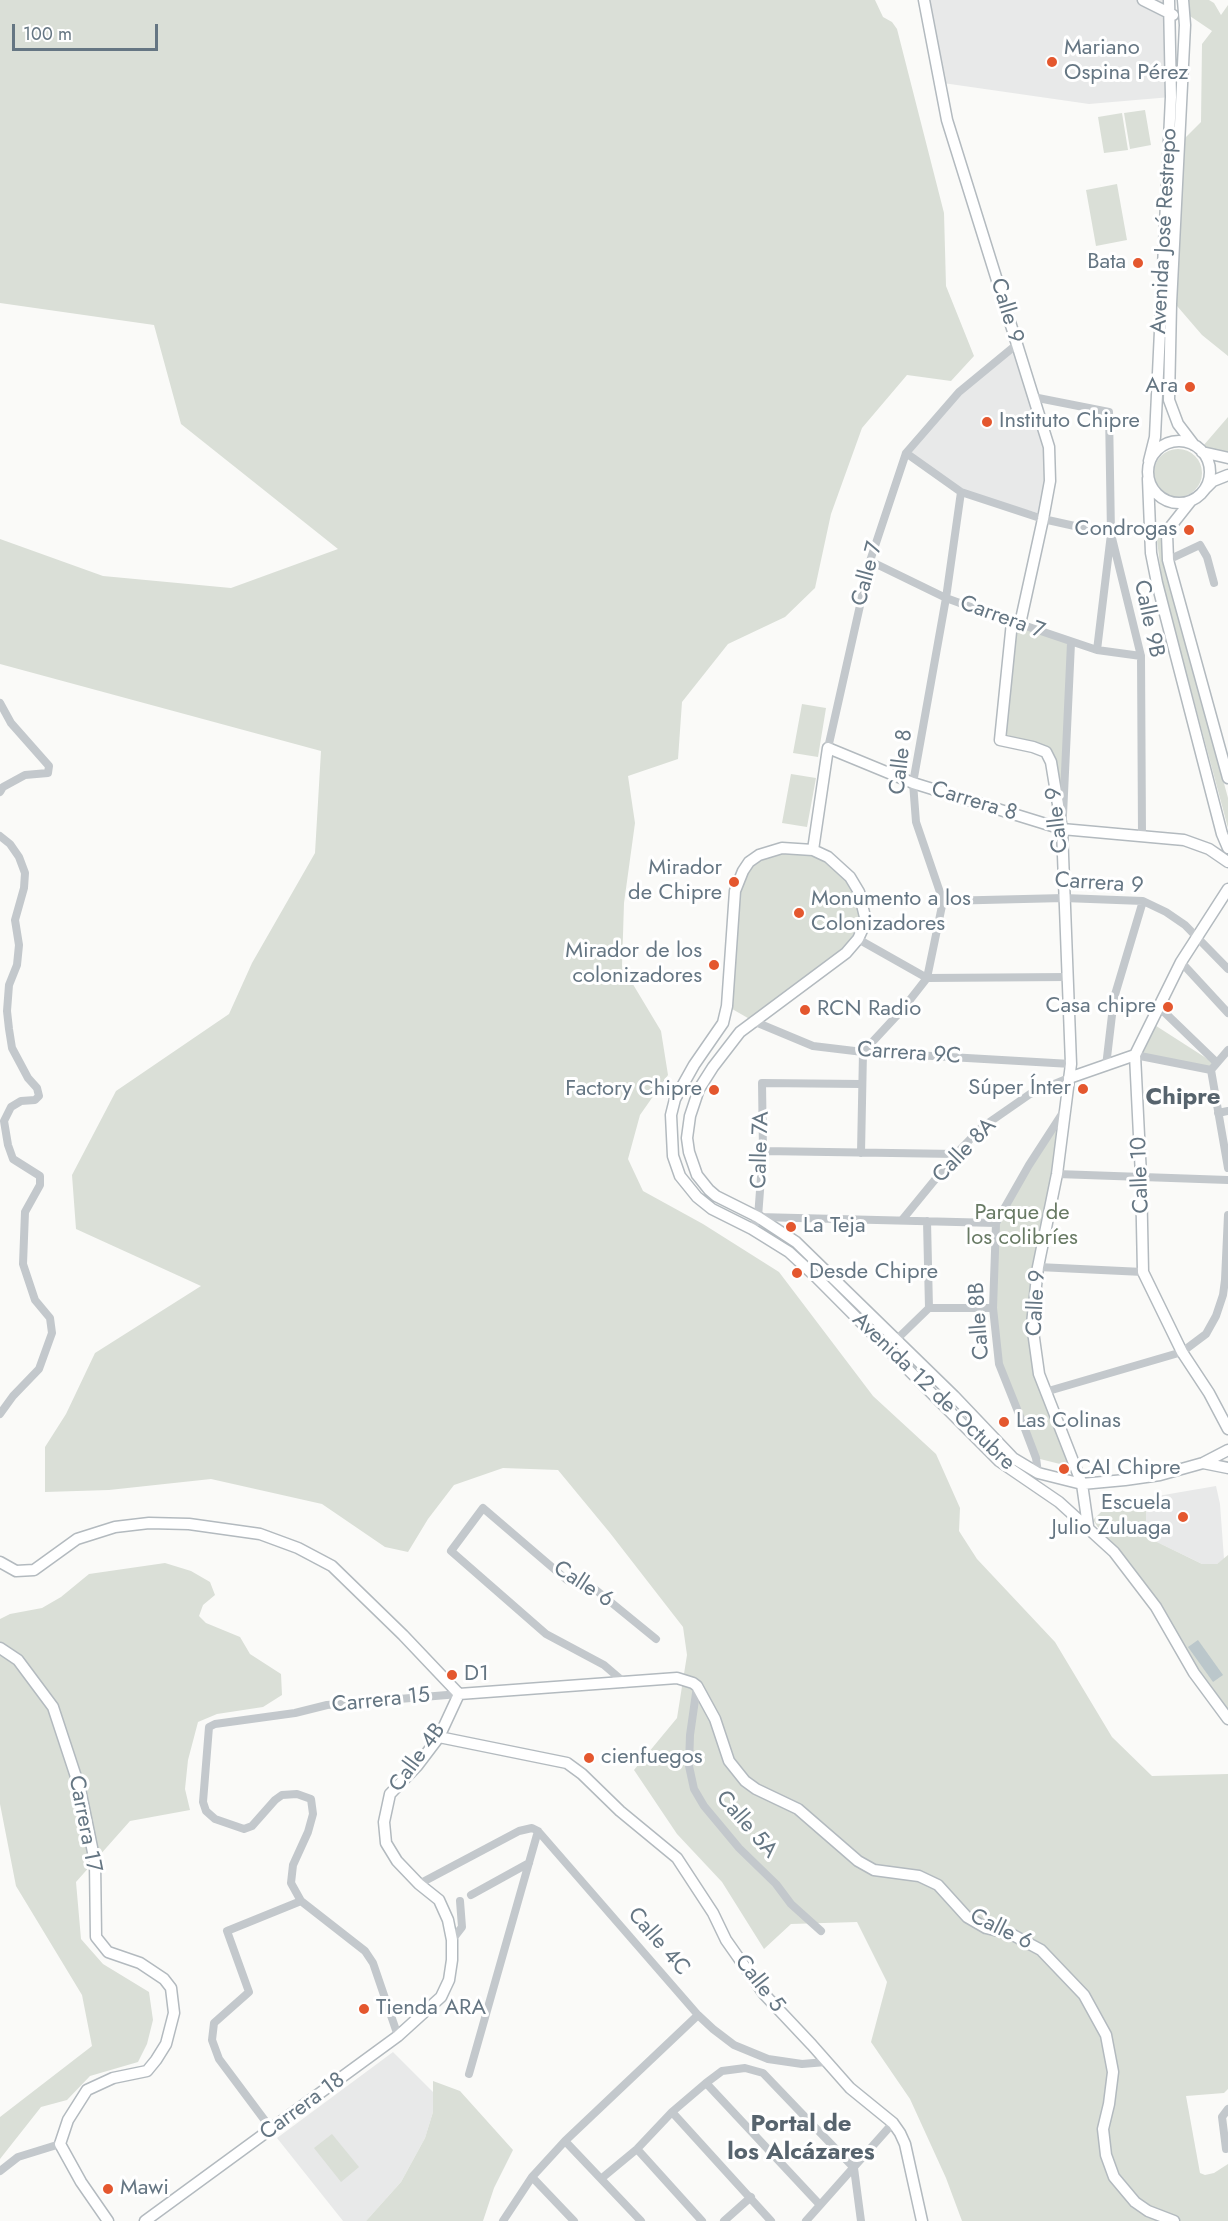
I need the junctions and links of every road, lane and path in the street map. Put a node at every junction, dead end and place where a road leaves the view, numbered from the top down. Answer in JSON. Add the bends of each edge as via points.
{"nodes":[{"id":1,"x":924,"y":0,"type":"edge"},
{"id":2,"x":1143,"y":0,"type":"edge"},
{"id":3,"x":1169,"y":0,"type":"edge"},
{"id":4,"x":1183,"y":0,"type":"edge"},
{"id":5,"x":1171,"y":12,"type":"junction"},
{"id":6,"x":1185,"y":25,"type":"junction"},
{"id":7,"x":1016,"y":345,"type":"junction"},
{"id":8,"x":1033,"y":398,"type":"junction"},
{"id":9,"x":1198,"y":448,"type":"junction"},
{"id":10,"x":906,"y":453,"type":"junction"},
{"id":11,"x":1228,"y":458,"type":"edge"},
{"id":12,"x":1149,"y":461,"type":"junction"},
{"id":13,"x":1228,"y":475,"type":"edge"},
{"id":14,"x":1148,"y":479,"type":"junction"},
{"id":15,"x":1206,"y":488,"type":"junction"},
{"id":16,"x":961,"y":492,"type":"junction"},
{"id":17,"x":1190,"y":501,"type":"junction"},
{"id":18,"x":1043,"y":519,"type":"junction"},
{"id":19,"x":1111,"y":534,"type":"junction"},
{"id":20,"x":1168,"y":560,"type":"junction"},
{"id":21,"x":870,"y":561,"type":"junction"},
{"id":22,"x":1214,"y":583,"type":"dead end"},
{"id":23,"x":946,"y":598,"type":"junction"},
{"id":24,"x":1016,"y":623,"type":"junction"},
{"id":25,"x":1071,"y":643,"type":"junction"},
{"id":26,"x":1097,"y":650,"type":"junction"},
{"id":27,"x":1141,"y":656,"type":"junction"},
{"id":28,"x":0,"y":703,"type":"edge"},
{"id":29,"x":828,"y":748,"type":"junction"},
{"id":30,"x":1226,"y":764,"type":"edge"},
{"id":31,"x":1228,"y":778,"type":"edge"},
{"id":32,"x":914,"y":783,"type":"junction"},
{"id":33,"x":0,"y":792,"type":"edge"},
{"id":34,"x":1062,"y":829,"type":"junction"},
{"id":35,"x":1142,"y":835,"type":"junction"},
{"id":36,"x":0,"y":836,"type":"edge"},
{"id":37,"x":1228,"y":848,"type":"edge"},
{"id":38,"x":813,"y":850,"type":"junction"},
{"id":39,"x":1228,"y":862,"type":"edge"},
{"id":40,"x":1228,"y":888,"type":"edge"},
{"id":41,"x":1064,"y":898,"type":"junction"},
{"id":42,"x":943,"y":901,"type":"junction"},
{"id":43,"x":1143,"y":901,"type":"junction"},
{"id":44,"x":1198,"y":936,"type":"junction"},
{"id":45,"x":858,"y":939,"type":"junction"},
{"id":46,"x":1181,"y":963,"type":"junction"},
{"id":47,"x":1228,"y":969,"type":"edge"},
{"id":48,"x":1067,"y":977,"type":"junction"},
{"id":49,"x":927,"y":978,"type":"junction"},
{"id":50,"x":1159,"y":1007,"type":"junction"},
{"id":51,"x":1228,"y":1013,"type":"edge"},
{"id":52,"x":753,"y":1022,"type":"junction"},
{"id":53,"x":863,"y":1052,"type":"junction"},
{"id":54,"x":1227,"y":1053,"type":"edge"},
{"id":55,"x":1135,"y":1055,"type":"junction"},
{"id":56,"x":1216,"y":1062,"type":"junction"},
{"id":57,"x":1071,"y":1064,"type":"junction"},
{"id":58,"x":1106,"y":1066,"type":"junction"},
{"id":59,"x":1211,"y":1070,"type":"junction"},
{"id":60,"x":1069,"y":1078,"type":"junction"},
{"id":61,"x":861,"y":1084,"type":"junction"},
{"id":62,"x":1066,"y":1107,"type":"junction"},
{"id":63,"x":1228,"y":1111,"type":"edge"},
{"id":64,"x":1218,"y":1113,"type":"junction"},
{"id":65,"x":763,"y":1151,"type":"junction"},
{"id":66,"x":861,"y":1153,"type":"junction"},
{"id":67,"x":1227,"y":1153,"type":"edge"},
{"id":68,"x":956,"y":1154,"type":"junction"},
{"id":69,"x":1228,"y":1168,"type":"edge"},
{"id":70,"x":1057,"y":1174,"type":"junction"},
{"id":71,"x":1142,"y":1176,"type":"junction"},
{"id":72,"x":1228,"y":1180,"type":"edge"},
{"id":73,"x":1228,"y":1215,"type":"edge"},
{"id":74,"x":758,"y":1217,"type":"junction"},
{"id":75,"x":902,"y":1220,"type":"junction"},
{"id":76,"x":927,"y":1221,"type":"junction"},
{"id":77,"x":996,"y":1223,"type":"junction"},
{"id":78,"x":752,"y":1228,"type":"junction"},
{"id":79,"x":1038,"y":1267,"type":"junction"},
{"id":80,"x":1143,"y":1272,"type":"junction"},
{"id":81,"x":1227,"y":1280,"type":"edge"},
{"id":82,"x":930,"y":1308,"type":"junction"},
{"id":83,"x":993,"y":1308,"type":"junction"},
{"id":84,"x":896,"y":1340,"type":"junction"},
{"id":85,"x":1182,"y":1352,"type":"junction"},
{"id":86,"x":1045,"y":1392,"type":"junction"},
{"id":87,"x":0,"y":1414,"type":"edge"},
{"id":88,"x":1228,"y":1429,"type":"edge"},
{"id":89,"x":1228,"y":1450,"type":"edge"},
{"id":90,"x":1203,"y":1463,"type":"junction"},
{"id":91,"x":1228,"y":1468,"type":"edge"},
{"id":92,"x":1038,"y":1473,"type":"junction"},
{"id":93,"x":1082,"y":1484,"type":"junction"},
{"id":94,"x":1088,"y":1526,"type":"junction"},
{"id":95,"x":0,"y":1562,"type":"edge"},
{"id":96,"x":656,"y":1639,"type":"dead end"},
{"id":97,"x":0,"y":1648,"type":"edge"},
{"id":98,"x":626,"y":1683,"type":"junction"},
{"id":99,"x":696,"y":1686,"type":"junction"},
{"id":100,"x":459,"y":1694,"type":"junction"},
{"id":101,"x":1228,"y":1719,"type":"edge"},
{"id":102,"x":439,"y":1737,"type":"junction"},
{"id":103,"x":538,"y":1831,"type":"junction"},
{"id":104,"x":529,"y":1863,"type":"junction"},
{"id":105,"x":419,"y":1884,"type":"junction"},
{"id":106,"x":471,"y":1895,"type":"dead end"},
{"id":107,"x":301,"y":1901,"type":"junction"},
{"id":108,"x":460,"y":1901,"type":"dead end"},
{"id":109,"x":821,"y":1932,"type":"dead end"},
{"id":110,"x":452,"y":1940,"type":"junction"},
{"id":111,"x":450,"y":1980,"type":"joint"},
{"id":112,"x":698,"y":2015,"type":"junction"},
{"id":113,"x":398,"y":2036,"type":"junction"},
{"id":114,"x":826,"y":2062,"type":"junction"},
{"id":115,"x":469,"y":2074,"type":"dead end"},
{"id":116,"x":706,"y":2083,"type":"junction"},
{"id":117,"x":1228,"y":2109,"type":"edge"},
{"id":118,"x":672,"y":2112,"type":"junction"},
{"id":119,"x":893,"y":2123,"type":"junction"},
{"id":120,"x":272,"y":2130,"type":"junction"},
{"id":121,"x":565,"y":2141,"type":"junction"},
{"id":122,"x":60,"y":2144,"type":"junction"},
{"id":123,"x":637,"y":2148,"type":"junction"},
{"id":124,"x":1226,"y":2150,"type":"dead end"},
{"id":125,"x":854,"y":2168,"type":"junction"},
{"id":126,"x":0,"y":2171,"type":"edge"},
{"id":127,"x":532,"y":2177,"type":"junction"},
{"id":128,"x":602,"y":2178,"type":"junction"},
{"id":129,"x":751,"y":2197,"type":"junction"},
{"id":130,"x":820,"y":2205,"type":"junction"},
{"id":131,"x":505,"y":2220,"type":"edge"},
{"id":132,"x":108,"y":2221,"type":"edge"},
{"id":133,"x":145,"y":2221,"type":"edge"},
{"id":134,"x":574,"y":2221,"type":"edge"},
{"id":135,"x":641,"y":2221,"type":"edge"},
{"id":136,"x":702,"y":2221,"type":"edge"},
{"id":137,"x":724,"y":2221,"type":"edge"},
{"id":138,"x":771,"y":2221,"type":"edge"},
{"id":139,"x":806,"y":2221,"type":"edge"},
{"id":140,"x":861,"y":2221,"type":"edge"},
{"id":141,"x":922,"y":2221,"type":"edge"},
{"id":142,"x":1174,"y":2221,"type":"edge"}],
"edges":[{"from":1,"to":7,"type":"main road","name":"Calle 9","via":[[947,120]]},
{"from":2,"to":5,"type":"main road"},
{"from":3,"to":5,"type":"main road","name":"Avenida José Restrepo"},
{"from":4,"to":6,"type":"main road","name":"Avenida José Restrepo"},
{"from":5,"to":6,"type":"main road"},
{"from":5,"to":12,"type":"main road","name":"Avenida José Restrepo","via":[[1171,97],[1155,437]]},
{"from":6,"to":9,"type":"main road","name":"Avenida José Restrepo","via":[[1169,400],[1178,424]]},
{"from":7,"to":8,"type":"main road","name":"Calle 9"},
{"from":7,"to":10,"type":"street","name":"Calle 7","via":[[959,392]]},
{"from":8,"to":18,"type":"main road","name":"Calle 9","via":[[1049,447],[1050,481]]},
{"from":8,"to":19,"type":"street","name":"Calle 9B","via":[[1108,412]]},
{"from":9,"to":11,"type":"main road"},
{"from":9,"to":12,"type":"main road","via":[[1186,442],[1168,443],[1153,453]]},
{"from":9,"to":15,"type":"main road","via":[[1210,469]]},
{"from":10,"to":16,"type":"street"},
{"from":10,"to":21,"type":"street","name":"Calle 7"},
{"from":12,"to":14,"type":"main road"},
{"from":13,"to":15,"type":"main road"},
{"from":14,"to":17,"type":"main road","via":[[1156,495],[1164,500]]},
{"from":14,"to":37,"type":"main road","via":[[1151,553],[1157,583]]},
{"from":15,"to":17,"type":"main road"},
{"from":16,"to":18,"type":"street"},
{"from":16,"to":23,"type":"street","name":"Calle 8"},
{"from":17,"to":20,"type":"main road","via":[[1167,534]]},
{"from":18,"to":19,"type":"street"},
{"from":18,"to":24,"type":"main road","name":"Calle 9"},
{"from":19,"to":26,"type":"street"},
{"from":19,"to":27,"type":"street","name":"Calle 9B"},
{"from":20,"to":22,"type":"street","via":[[1200,545]]},
{"from":20,"to":30,"type":"main road"},
{"from":21,"to":23,"type":"street","name":"Carrera 7"},
{"from":21,"to":29,"type":"street","name":"Calle 7"},
{"from":23,"to":24,"type":"street","name":"Carrera 7"},
{"from":23,"to":32,"type":"street","name":"Calle 8"},
{"from":24,"to":25,"type":"street","name":"Carrera 7"},
{"from":24,"to":34,"type":"main road","name":"Calle 9","via":[[1000,740],[1046,752]]},
{"from":25,"to":26,"type":"street","name":"Carrera 7"},
{"from":25,"to":34,"type":"street"},
{"from":26,"to":27,"type":"street","name":"Carrera 7"},
{"from":27,"to":35,"type":"street","name":"Calle 9B"},
{"from":28,"to":33,"type":"street","via":[[10,723],[50,766],[48,774],[25,775]]},
{"from":29,"to":32,"type":"main road","name":"Carrera 8"},
{"from":29,"to":38,"type":"main road","name":"Calle 7"},
{"from":30,"to":31,"type":"main road"},
{"from":32,"to":34,"type":"main road","name":"Carrera 8"},
{"from":32,"to":42,"type":"street","name":"Calle 8","via":[[916,822]]},
{"from":34,"to":35,"type":"main road","name":"Carrera 8"},
{"from":34,"to":41,"type":"main road","name":"Calle 9"},
{"from":35,"to":39,"type":"main road","name":"Carrera 8","via":[[1184,840],[1209,849]]},
{"from":36,"to":87,"type":"street","via":[[19,857],[25,873],[15,920],[19,945],[9,985],[9,1029],[12,1048],[39,1096],[11,1107],[4,1121],[13,1159],[40,1176],[40,1185],[25,1212],[23,1264],[35,1300],[50,1318],[52,1333],[32,1378]]},
{"from":38,"to":45,"type":"main road","name":"Avenida 12 de Octubre","via":[[840,865],[859,892],[865,917]]},
{"from":38,"to":78,"type":"main road","name":"Avenida 12 de Octubre","via":[[771,850],[749,862],[742,872],[733,904],[723,1023],[694,1065],[675,1099],[671,1115],[673,1156],[680,1176],[696,1197],[712,1209]]},
{"from":40,"to":44,"type":"main road","name":"Calle 10"},
{"from":41,"to":42,"type":"street","name":"Carrera 9"},
{"from":41,"to":43,"type":"street","name":"Carrera 9"},
{"from":41,"to":48,"type":"main road","name":"Calle 9"},
{"from":42,"to":49,"type":"street"},
{"from":43,"to":44,"type":"street","name":"Carrera 9","via":[[1166,912]]},
{"from":43,"to":58,"type":"street","via":[[1114,998]]},
{"from":44,"to":46,"type":"main road","name":"Calle 10"},
{"from":44,"to":47,"type":"street","name":"Carrera 9"},
{"from":45,"to":49,"type":"street"},
{"from":45,"to":52,"type":"main road","name":"Avenida 12 de Octubre","via":[[837,961]]},
{"from":46,"to":50,"type":"main road","name":"Calle 10"},
{"from":46,"to":51,"type":"street"},
{"from":48,"to":49,"type":"street"},
{"from":48,"to":57,"type":"main road","name":"Calle 9"},
{"from":49,"to":53,"type":"street"},
{"from":50,"to":55,"type":"main road","name":"Calle 10"},
{"from":50,"to":56,"type":"street"},
{"from":52,"to":53,"type":"street","name":"Carrera 9C","via":[[813,1046]]},
{"from":52,"to":74,"type":"main road","name":"Avenida 12 de Octubre","via":[[740,1032],[699,1089],[687,1138],[697,1174],[710,1190]]},
{"from":53,"to":57,"type":"street","name":"Carrera 9C"},
{"from":53,"to":61,"type":"street"},
{"from":54,"to":56,"type":"street"},
{"from":55,"to":58,"type":"main road"},
{"from":55,"to":59,"type":"street"},
{"from":55,"to":71,"type":"main road","name":"Calle 10"},
{"from":56,"to":59,"type":"street"},
{"from":57,"to":60,"type":"main road","name":"Calle 9"},
{"from":58,"to":60,"type":"main road"},
{"from":59,"to":64,"type":"street"},
{"from":60,"to":62,"type":"main road","name":"Calle 9"},
{"from":60,"to":68,"type":"street","name":"Calle 8A","via":[[1030,1094],[981,1128]]},
{"from":61,"to":65,"type":"street","name":"Calle 7A","via":[[762,1083]]},
{"from":61,"to":66,"type":"street"},
{"from":62,"to":70,"type":"main road","name":"Calle 9"},
{"from":62,"to":77,"type":"street","name":"Calle 8B"},
{"from":63,"to":64,"type":"street"},
{"from":64,"to":67,"type":"street"},
{"from":65,"to":66,"type":"street"},
{"from":65,"to":74,"type":"street","name":"Calle 7A"},
{"from":66,"to":68,"type":"street"},
{"from":67,"to":69,"type":"street"},
{"from":68,"to":75,"type":"street","name":"Calle 8A"},
{"from":70,"to":71,"type":"street"},
{"from":70,"to":79,"type":"main road","name":"Calle 9"},
{"from":71,"to":72,"type":"street"},
{"from":71,"to":80,"type":"main road","name":"Calle 10"},
{"from":73,"to":81,"type":"street"},
{"from":74,"to":75,"type":"street"},
{"from":74,"to":78,"type":"street"},
{"from":74,"to":84,"type":"main road","name":"Avenida 12 de Octubre","via":[[796,1242]]},
{"from":75,"to":76,"type":"street"},
{"from":76,"to":77,"type":"street"},
{"from":76,"to":82,"type":"street"},
{"from":77,"to":83,"type":"street","name":"Calle 8B"},
{"from":78,"to":94,"type":"main road","name":"Avenida 12 de Octubre","via":[[789,1252],[815,1276],[999,1461]]},
{"from":79,"to":80,"type":"street"},
{"from":79,"to":86,"type":"main road","name":"Calle 9","via":[[1032,1324]]},
{"from":80,"to":85,"type":"main road","name":"Calle 10"},
{"from":81,"to":85,"type":"street","via":[[1216,1317],[1206,1334]]},
{"from":82,"to":83,"type":"street"},
{"from":82,"to":84,"type":"street"},
{"from":83,"to":92,"type":"street","name":"Calle 8B","via":[[999,1364]]},
{"from":84,"to":92,"type":"main road","name":"Avenida 12 de Octubre","via":[[1013,1458]]},
{"from":85,"to":86,"type":"street"},
{"from":85,"to":88,"type":"main road","name":"Calle 10"},
{"from":86,"to":93,"type":"main road","name":"Calle 9"},
{"from":89,"to":90,"type":"main road","name":"Avenida 12 de Octubre"},
{"from":90,"to":91,"type":"main road"},
{"from":90,"to":93,"type":"main road","name":"Avenida 12 de Octubre","via":[[1160,1475]]},
{"from":92,"to":93,"type":"main road","name":"Avenida 12 de Octubre"},
{"from":93,"to":94,"type":"main road","name":"Calle 9"},
{"from":94,"to":101,"type":"main road","name":"Avenida 12 de Octubre","via":[[1114,1552],[1156,1607],[1194,1673]]},
{"from":95,"to":100,"type":"main road","via":[[16,1571],[34,1570],[77,1539],[115,1527],[149,1523],[260,1534],[332,1566]]},
{"from":96,"to":98,"type":"street","name":"Calle 6","via":[[591,1586],[567,1580],[483,1508],[451,1551],[546,1634],[604,1665]]},
{"from":97,"to":122,"type":"main road","name":"Carrera 17","via":[[18,1660],[53,1707],[80,1789],[95,1862],[96,1937],[108,1952],[140,1963],[164,1978],[174,2001],[166,2044],[156,2060],[147,2071],[113,2078],[87,2090],[68,2120]]},
{"from":98,"to":99,"type":"main road","name":"Carrera 15","via":[[677,1678]]},
{"from":98,"to":100,"type":"main road","name":"Carrera 15"},
{"from":99,"to":109,"type":"street","name":"Calle 5A","via":[[689,1766],[694,1789],[739,1848]]},
{"from":99,"to":142,"type":"main road","name":"Calle 6","via":[[715,1719],[729,1761],[744,1780],[798,1809],[858,1861],[874,1870],[919,1876],[938,1885],[967,1917],[1041,1950],[1084,1995],[1106,2035],[1113,2072],[1103,2129],[1114,2177],[1134,2202]]},
{"from":100,"to":102,"type":"main road","name":"Calle 4B"},
{"from":100,"to":107,"type":"street","name":"Carrera 15","via":[[327,1705],[209,1727],[203,1802],[214,1819],[244,1829],[252,1826],[282,1795],[297,1794],[310,1799],[314,1814],[291,1874],[291,1883]]},
{"from":102,"to":105,"type":"main road","name":"Calle 4B","via":[[390,1794],[384,1822],[386,1843]]},
{"from":102,"to":114,"type":"main road","name":"Calle 5","via":[[567,1763],[582,1774],[677,1858],[746,1971]]},
{"from":103,"to":104,"type":"street"},
{"from":103,"to":105,"type":"street","via":[[527,1827]]},
{"from":103,"to":112,"type":"street","name":"Calle 4C"},
{"from":104,"to":106,"type":"street"},
{"from":104,"to":115,"type":"street"},
{"from":105,"to":110,"type":"main road","name":"Calle 4B","via":[[440,1900]]},
{"from":107,"to":113,"type":"street","via":[[365,1951],[373,1963]]},
{"from":107,"to":120,"type":"street","via":[[227,1931],[249,1992],[214,2023],[212,2040],[219,2059]]},
{"from":108,"to":110,"type":"street","via":[[462,1927]]},
{"from":110,"to":111,"type":"main road","name":"Calle 4B"},
{"from":111,"to":113,"type":"main road","name":"Carrera 18","via":[[441,1997]]},
{"from":112,"to":114,"type":"street","name":"Calle 4C","via":[[734,2045],[768,2059],[815,2065]]},
{"from":112,"to":121,"type":"street"},
{"from":113,"to":120,"type":"main road","name":"Carrera 18"},
{"from":114,"to":119,"type":"main road","name":"Calle 5","via":[[850,2088]]},
{"from":116,"to":118,"type":"street"},
{"from":116,"to":125,"type":"street","via":[[722,2071],[745,2068],[763,2073]]},
{"from":116,"to":130,"type":"street"},
{"from":117,"to":124,"type":"street","via":[[1222,2117]]},
{"from":118,"to":123,"type":"street"},
{"from":118,"to":129,"type":"street"},
{"from":119,"to":125,"type":"street"},
{"from":119,"to":141,"type":"main road","name":"Calle 5","via":[[905,2144]]},
{"from":120,"to":133,"type":"main road","name":"Carrera 18"},
{"from":121,"to":127,"type":"street"},
{"from":121,"to":128,"type":"street"},
{"from":122,"to":126,"type":"street","via":[[18,2157]]},
{"from":122,"to":132,"type":"main road"},
{"from":123,"to":128,"type":"street"},
{"from":123,"to":136,"type":"street"},
{"from":125,"to":130,"type":"street"},
{"from":125,"to":140,"type":"street"},
{"from":127,"to":131,"type":"street"},
{"from":127,"to":134,"type":"street"},
{"from":128,"to":135,"type":"street"},
{"from":129,"to":137,"type":"street"},
{"from":129,"to":138,"type":"street"},
{"from":130,"to":139,"type":"street"}]}
